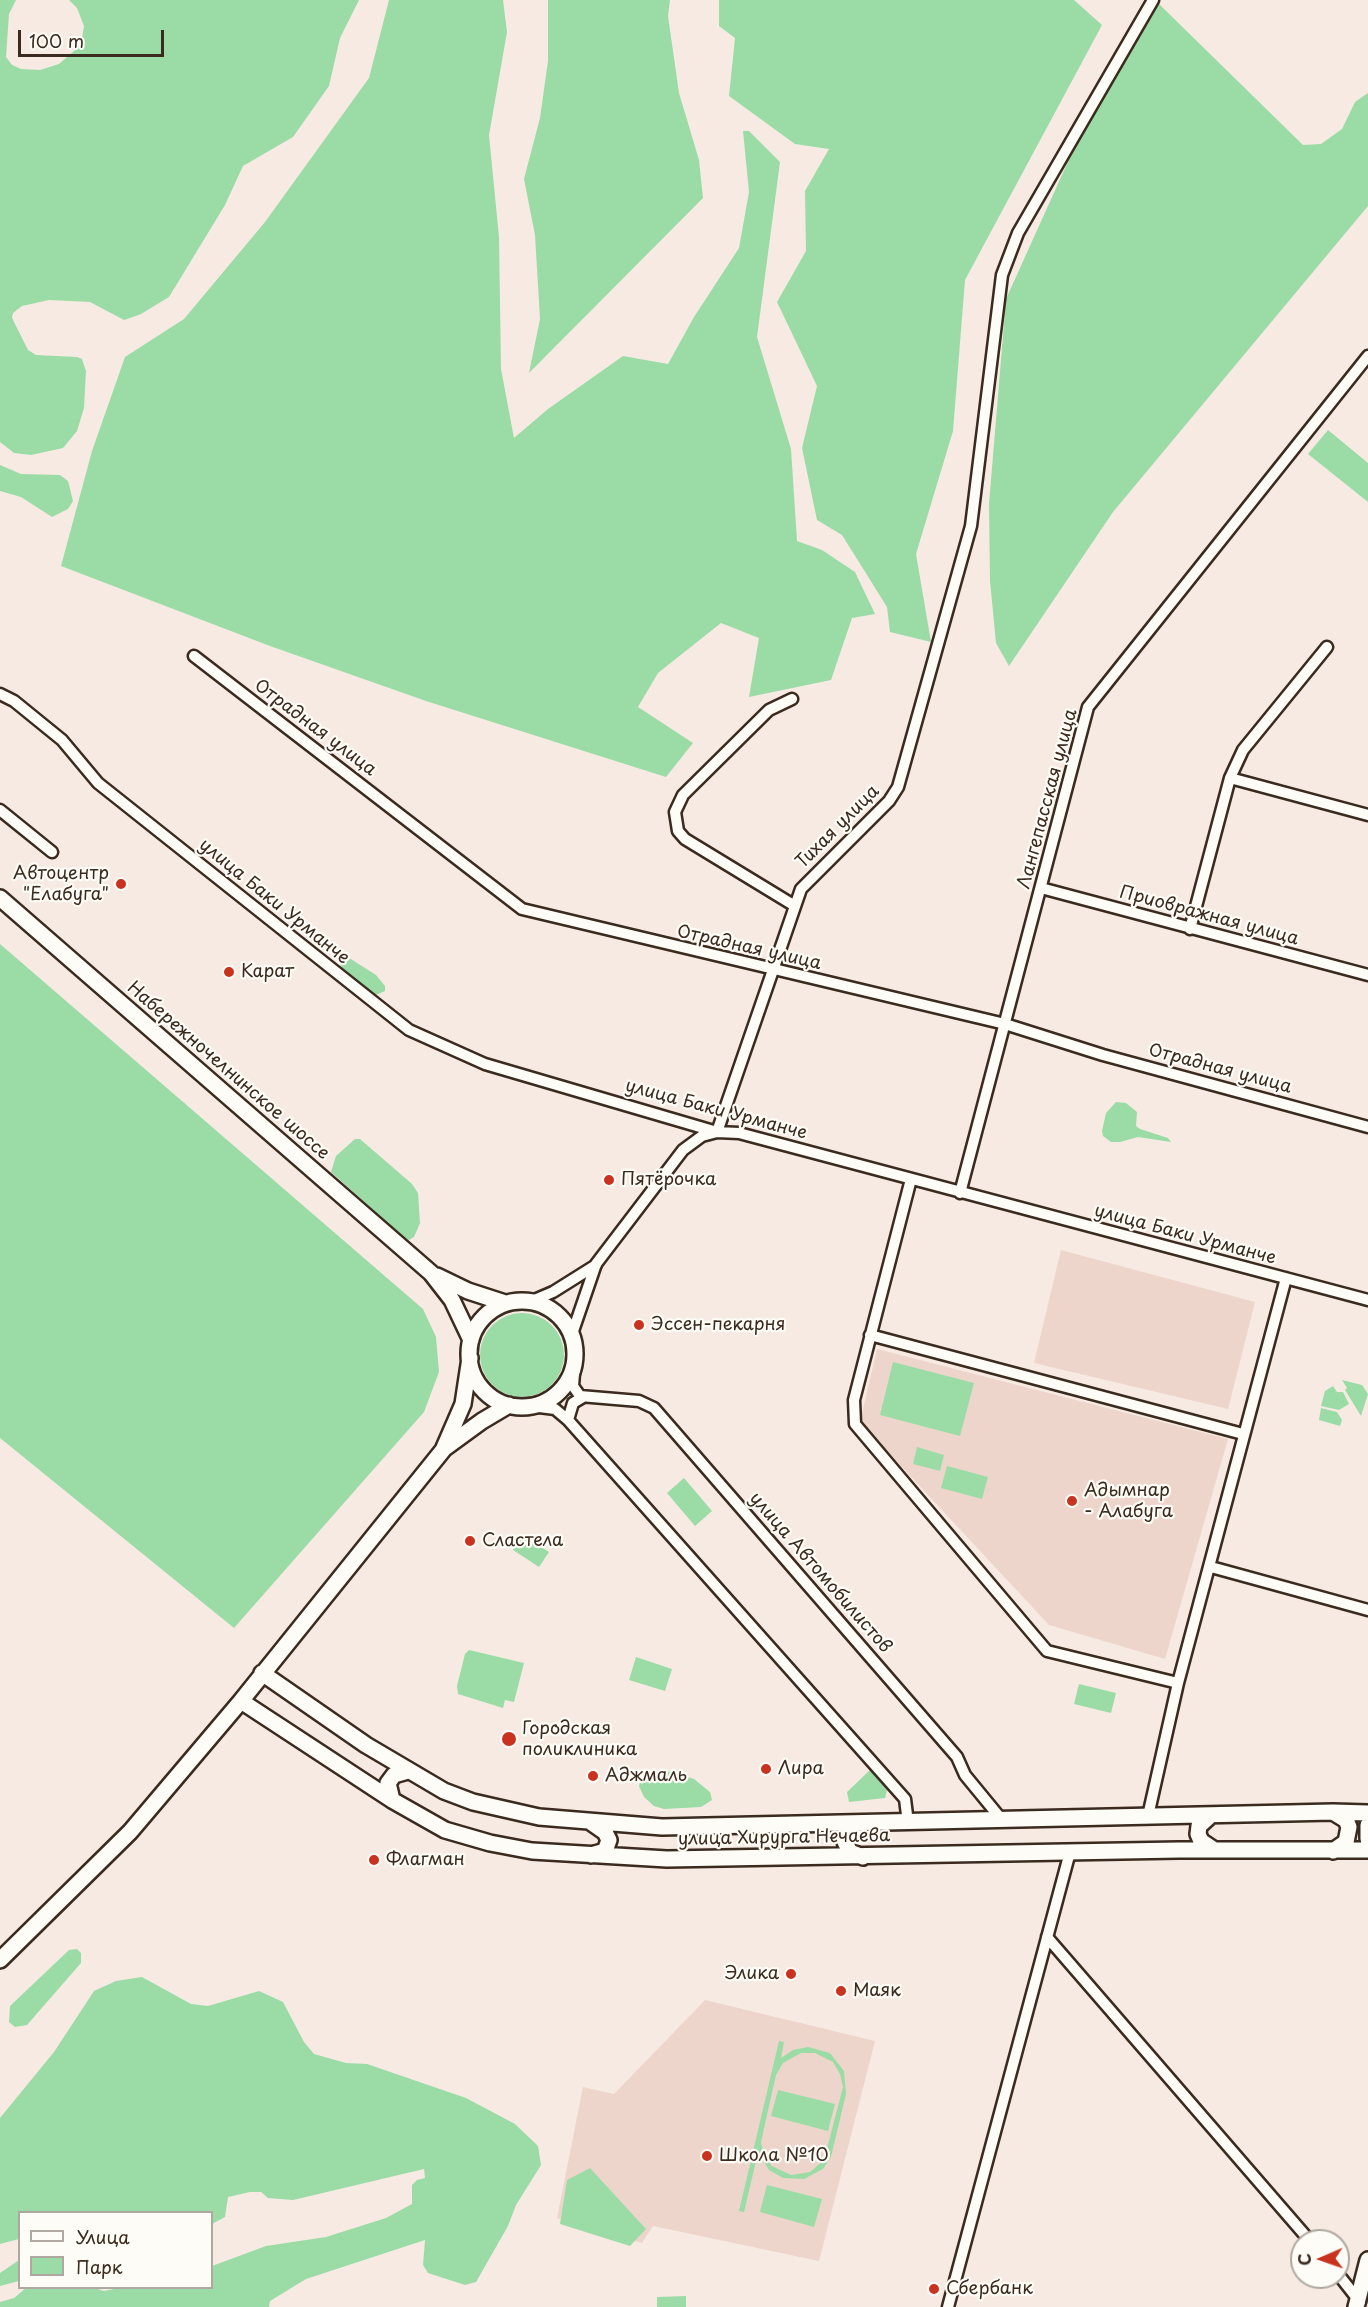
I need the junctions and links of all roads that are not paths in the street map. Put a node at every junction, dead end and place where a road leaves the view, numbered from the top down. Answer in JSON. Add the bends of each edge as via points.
{"nodes":[{"id":1,"x":1154,"y":0,"type":"edge"},
{"id":2,"x":1368,"y":356,"type":"edge"},
{"id":3,"x":1327,"y":647,"type":"dead end"},
{"id":4,"x":194,"y":656,"type":"dead end"},
{"id":5,"x":0,"y":694,"type":"edge"},
{"id":6,"x":792,"y":699,"type":"dead end"},
{"id":7,"x":1230,"y":778,"type":"junction"},
{"id":8,"x":0,"y":810,"type":"edge"},
{"id":9,"x":1368,"y":815,"type":"edge"},
{"id":10,"x":52,"y":852,"type":"dead end"},
{"id":11,"x":1041,"y":888,"type":"junction"},
{"id":12,"x":0,"y":898,"type":"edge"},
{"id":13,"x":795,"y":906,"type":"junction"},
{"id":14,"x":1190,"y":929,"type":"junction"},
{"id":15,"x":772,"y":970,"type":"junction"},
{"id":16,"x":1368,"y":975,"type":"edge"},
{"id":17,"x":1005,"y":1024,"type":"junction"},
{"id":18,"x":1368,"y":1127,"type":"edge"},
{"id":19,"x":717,"y":1132,"type":"junction"},
{"id":20,"x":911,"y":1179,"type":"junction"},
{"id":21,"x":960,"y":1192,"type":"junction"},
{"id":22,"x":596,"y":1264,"type":"junction"},
{"id":23,"x":431,"y":1273,"type":"junction"},
{"id":24,"x":1286,"y":1278,"type":"junction"},
{"id":25,"x":1368,"y":1300,"type":"edge"},
{"id":26,"x":532,"y":1301,"type":"junction"},
{"id":27,"x":505,"y":1303,"type":"junction"},
{"id":28,"x":572,"y":1334,"type":"junction"},
{"id":29,"x":870,"y":1335,"type":"junction"},
{"id":30,"x":471,"y":1340,"type":"junction"},
{"id":31,"x":470,"y":1358,"type":"junction"},
{"id":32,"x":575,"y":1360,"type":"junction"},
{"id":33,"x":583,"y":1397,"type":"junction"},
{"id":34,"x":509,"y":1405,"type":"junction"},
{"id":35,"x":531,"y":1406,"type":"junction"},
{"id":36,"x":568,"y":1420,"type":"junction"},
{"id":37,"x":1243,"y":1434,"type":"junction"},
{"id":38,"x":443,"y":1450,"type":"junction"},
{"id":39,"x":1211,"y":1567,"type":"junction"},
{"id":40,"x":1368,"y":1610,"type":"edge"},
{"id":41,"x":262,"y":1673,"type":"junction"},
{"id":42,"x":1178,"y":1683,"type":"junction"},
{"id":43,"x":241,"y":1701,"type":"junction"},
{"id":44,"x":408,"y":1771,"type":"junction"},
{"id":45,"x":392,"y":1800,"type":"junction"},
{"id":46,"x":1333,"y":1812,"type":"junction"},
{"id":47,"x":1368,"y":1813,"type":"edge"},
{"id":48,"x":1148,"y":1816,"type":"junction"},
{"id":49,"x":1210,"y":1816,"type":"junction"},
{"id":50,"x":1002,"y":1820,"type":"junction"},
{"id":51,"x":592,"y":1823,"type":"junction"},
{"id":52,"x":908,"y":1823,"type":"junction"},
{"id":53,"x":859,"y":1824,"type":"junction"},
{"id":54,"x":1368,"y":1825,"type":"edge"},
{"id":55,"x":1368,"y":1839,"type":"edge"},
{"id":56,"x":1213,"y":1850,"type":"junction"},
{"id":57,"x":1368,"y":1850,"type":"edge"},
{"id":58,"x":1333,"y":1851,"type":"junction"},
{"id":59,"x":1070,"y":1852,"type":"junction"},
{"id":60,"x":588,"y":1856,"type":"junction"},
{"id":61,"x":863,"y":1858,"type":"junction"},
{"id":62,"x":1047,"y":1937,"type":"junction"},
{"id":63,"x":0,"y":1960,"type":"edge"},
{"id":64,"x":1300,"y":2229,"type":"edge"},
{"id":65,"x":1368,"y":2260,"type":"edge"},
{"id":66,"x":1348,"y":2289,"type":"edge"},
{"id":67,"x":1359,"y":2304,"type":"edge"},
{"id":68,"x":948,"y":2307,"type":"edge"}],
"edges":[{"from":1,"to":13,"type":"street","name":"Тихая улица","via":[[1018,233],[1002,275],[971,526],[898,788],[810,878]]},
{"from":2,"to":11,"type":"street","name":"Лангепасская улица","via":[[1088,707]]},
{"from":3,"to":7,"type":"street","via":[[1243,750]]},
{"from":4,"to":15,"type":"street","name":"Отрадная улица","via":[[522,909]]},
{"from":5,"to":19,"type":"street","name":"улица Баки Урманче","via":[[62,740],[98,783],[409,1030],[485,1064]]},
{"from":6,"to":13,"type":"street","via":[[769,710],[677,804],[675,821],[685,839]]},
{"from":7,"to":9,"type":"street"},
{"from":7,"to":14,"type":"street"},
{"from":8,"to":10,"type":"street"},
{"from":11,"to":14,"type":"street","name":"Приовражная улица"},
{"from":11,"to":17,"type":"street","name":"Лангепасская улица"},
{"from":12,"to":23,"type":"main road","name":"Набережночелнинское шоссе"},
{"from":13,"to":15,"type":"street","name":"Тихая улица"},
{"from":14,"to":16,"type":"street","name":"Приовражная улица"},
{"from":15,"to":17,"type":"street","name":"Отрадная улица"},
{"from":15,"to":19,"type":"street","name":"Тихая улица"},
{"from":17,"to":18,"type":"street","name":"Отрадная улица"},
{"from":17,"to":21,"type":"street","name":"Лангепасская улица"},
{"from":19,"to":20,"type":"street","name":"улица Баки Урманче","via":[[739,1133]]},
{"from":19,"to":22,"type":"street","via":[[693,1141],[683,1150]]},
{"from":20,"to":21,"type":"street","name":"улица Баки Урманче"},
{"from":20,"to":29,"type":"street"},
{"from":21,"to":24,"type":"street","name":"улица Баки Урманче"},
{"from":22,"to":26,"type":"street"},
{"from":22,"to":28,"type":"street"},
{"from":23,"to":27,"type":"main road","name":"Набережночелнинское шоссе"},
{"from":23,"to":30,"type":"main road","name":"Набережночелнинское шоссе","via":[[452,1300]]},
{"from":24,"to":25,"type":"street","name":"улица Баки Урманче"},
{"from":24,"to":37,"type":"street"},
{"from":26,"to":27,"type":"main road"},
{"from":26,"to":28,"type":"main road","via":[[556,1312]]},
{"from":27,"to":30,"type":"main road","via":[[484,1317]]},
{"from":28,"to":32,"type":"main road"},
{"from":29,"to":37,"type":"street"},
{"from":29,"to":42,"type":"street","via":[[854,1400],[855,1424],[1047,1651]]},
{"from":30,"to":31,"type":"main road"},
{"from":31,"to":34,"type":"main road","via":[[472,1371],[486,1393]]},
{"from":31,"to":38,"type":"main road","via":[[463,1404]]},
{"from":32,"to":33,"type":"street","via":[[573,1386]]},
{"from":32,"to":35,"type":"main road","via":[[561,1390]]},
{"from":33,"to":36,"type":"street","via":[[573,1403]]},
{"from":33,"to":50,"type":"street","name":"улица Автомобилистов","via":[[639,1401],[654,1408],[957,1757],[965,1775]]},
{"from":34,"to":35,"type":"main road"},
{"from":34,"to":38,"type":"main road"},
{"from":35,"to":36,"type":"street","via":[[555,1409]]},
{"from":36,"to":52,"type":"street","via":[[904,1798]]},
{"from":37,"to":39,"type":"street"},
{"from":38,"to":41,"type":"main road"},
{"from":39,"to":40,"type":"street"},
{"from":39,"to":42,"type":"street"},
{"from":41,"to":43,"type":"main road"},
{"from":41,"to":44,"type":"main road","name":"улица Хирурга Нечаева"},
{"from":42,"to":48,"type":"street"},
{"from":43,"to":45,"type":"main road","name":"улица Хирурга Нечаева"},
{"from":43,"to":63,"type":"main road","via":[[130,1832]]},
{"from":44,"to":45,"type":"main road","via":[[394,1774],[388,1783]]},
{"from":44,"to":51,"type":"main road","name":"улица Хирурга Нечаева","via":[[473,1802],[529,1815]]},
{"from":45,"to":60,"type":"main road","name":"улица Хирурга Нечаева","via":[[445,1830],[464,1836],[532,1851]]},
{"from":46,"to":47,"type":"main road","name":"улица Хирурга Нечаева"},
{"from":46,"to":49,"type":"main road","name":"улица Хирурга Нечаева"},
{"from":46,"to":58,"type":"main road","via":[[1346,1820],[1349,1827],[1346,1842]]},
{"from":48,"to":49,"type":"main road","name":"улица Хирурга Нечаева"},
{"from":48,"to":50,"type":"main road","name":"улица Хирурга Нечаева"},
{"from":49,"to":56,"type":"main road","via":[[1198,1834]]},
{"from":50,"to":52,"type":"main road","name":"улица Хирурга Нечаева"},
{"from":51,"to":53,"type":"main road","name":"улица Хирурга Нечаева","via":[[662,1827]]},
{"from":51,"to":60,"type":"main road","via":[[609,1840],[605,1851]]},
{"from":52,"to":53,"type":"main road","name":"улица Хирурга Нечаева"},
{"from":53,"to":61,"type":"main road","via":[[845,1842],[850,1852]]},
{"from":54,"to":55,"type":"main road"},
{"from":56,"to":58,"type":"main road","name":"улица Хирурга Нечаева"},
{"from":56,"to":59,"type":"main road","name":"улица Хирурга Нечаева"},
{"from":57,"to":58,"type":"main road","name":"улица Хирурга Нечаева"},
{"from":59,"to":61,"type":"main road","name":"улица Хирурга Нечаева"},
{"from":59,"to":62,"type":"street"},
{"from":60,"to":61,"type":"main road","name":"улица Хирурга Нечаева"},
{"from":62,"to":64,"type":"street"},
{"from":62,"to":68,"type":"street"},
{"from":65,"to":67,"type":"main road"},
{"from":66,"to":67,"type":"street"}]}
